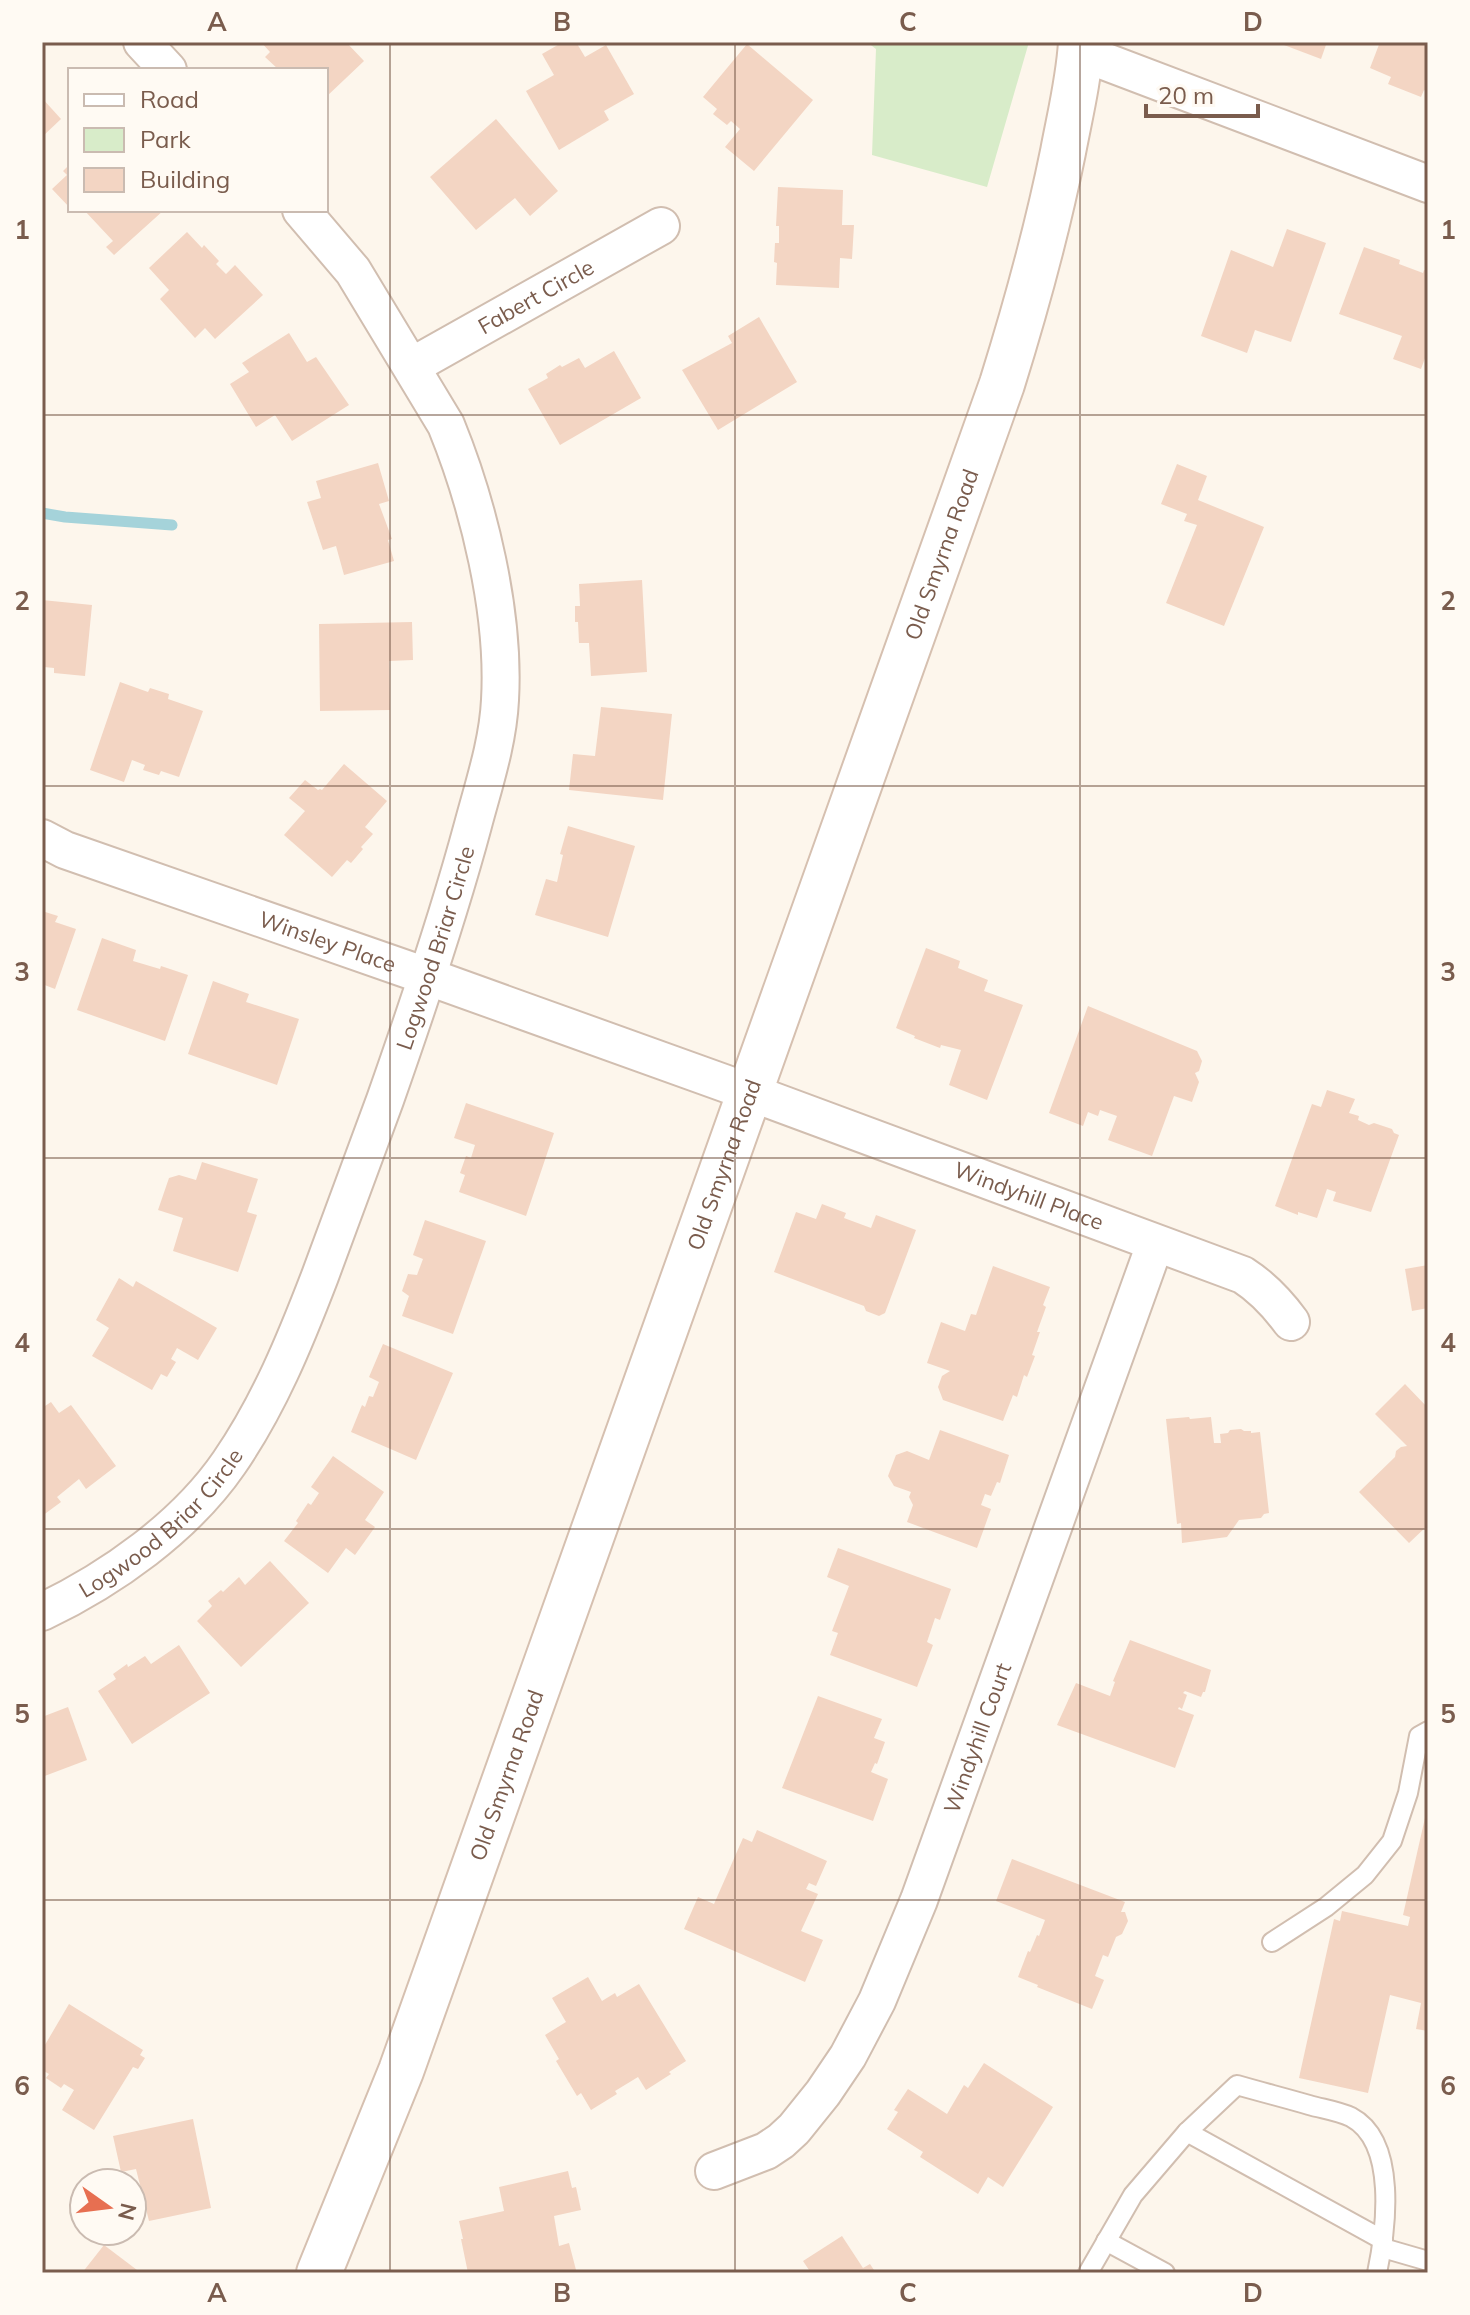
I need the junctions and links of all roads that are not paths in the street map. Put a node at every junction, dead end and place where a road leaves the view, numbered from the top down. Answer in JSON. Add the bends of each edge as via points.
{"nodes":[{"id":1,"x":142,"y":42,"type":"edge"},
{"id":2,"x":1081,"y":47,"type":"edge"},
{"id":3,"x":166,"y":68,"type":"edge"},
{"id":4,"x":1428,"y":184,"type":"edge"},
{"id":5,"x":303,"y":212,"type":"edge"},
{"id":6,"x":661,"y":226,"type":"dead end"},
{"id":7,"x":412,"y":366,"type":"junction"},
{"id":8,"x":42,"y":838,"type":"edge"},
{"id":9,"x":429,"y":977,"type":"junction"},
{"id":10,"x":749,"y":1092,"type":"junction"},
{"id":11,"x":1155,"y":1244,"type":"junction"},
{"id":12,"x":1291,"y":1322,"type":"dead end"},
{"id":13,"x":42,"y":1612,"type":"edge"},
{"id":14,"x":1428,"y":1731,"type":"edge"},
{"id":15,"x":1272,"y":1942,"type":"dead end"},
{"id":16,"x":1187,"y":2132,"type":"junction"},
{"id":17,"x":714,"y":2171,"type":"dead end"},
{"id":18,"x":1106,"y":2241,"type":"junction"},
{"id":19,"x":1383,"y":2244,"type":"junction"},
{"id":20,"x":1428,"y":2261,"type":"edge"},
{"id":21,"x":319,"y":2273,"type":"edge"},
{"id":22,"x":1088,"y":2273,"type":"edge"},
{"id":23,"x":1165,"y":2273,"type":"edge"},
{"id":24,"x":1377,"y":2273,"type":"edge"}],
"edges":[{"from":1,"to":3,"type":"street"},
{"from":2,"to":4,"type":"street"},
{"from":2,"to":10,"type":"street","name":"Old Smyrna Road","via":[[1047,229],[1006,371]]},
{"from":5,"to":7,"type":"street","name":"Logwood Briar Circle","via":[[353,271]]},
{"from":6,"to":7,"type":"street","name":"Fabert Circle"},
{"from":7,"to":9,"type":"street","name":"Logwood Briar Circle","via":[[446,425],[469,485],[491,589],[501,672],[488,769]]},
{"from":8,"to":9,"type":"street","name":"Winsley Place"},
{"from":9,"to":10,"type":"street","name":"Winsley Place"},
{"from":9,"to":13,"type":"street","name":"Logwood Briar Circle","via":[[298,1334],[248,1433],[207,1492],[183,1516],[106,1578]]},
{"from":10,"to":11,"type":"street","name":"Windyhill Place"},
{"from":10,"to":21,"type":"street","name":"Old Smyrna Road","via":[[401,2071]]},
{"from":11,"to":12,"type":"street","name":"Windyhill Place","via":[[1243,1275]]},
{"from":11,"to":17,"type":"street","name":"Windyhill Court","via":[[919,1900],[877,2001],[848,2056],[794,2129],[766,2151]]},
{"from":14,"to":15,"type":"lane","via":[[1419,1736],[1392,1841],[1365,1875]]},
{"from":16,"to":18,"type":"lane","via":[[1133,2195]]},
{"from":16,"to":19,"type":"lane"},
{"from":16,"to":19,"type":"lane","via":[[1237,2085],[1350,2117],[1371,2135],[1380,2157],[1386,2195]]},
{"from":18,"to":22,"type":"lane"},
{"from":18,"to":23,"type":"lane"},
{"from":19,"to":20,"type":"lane"},
{"from":19,"to":24,"type":"lane"}]}
